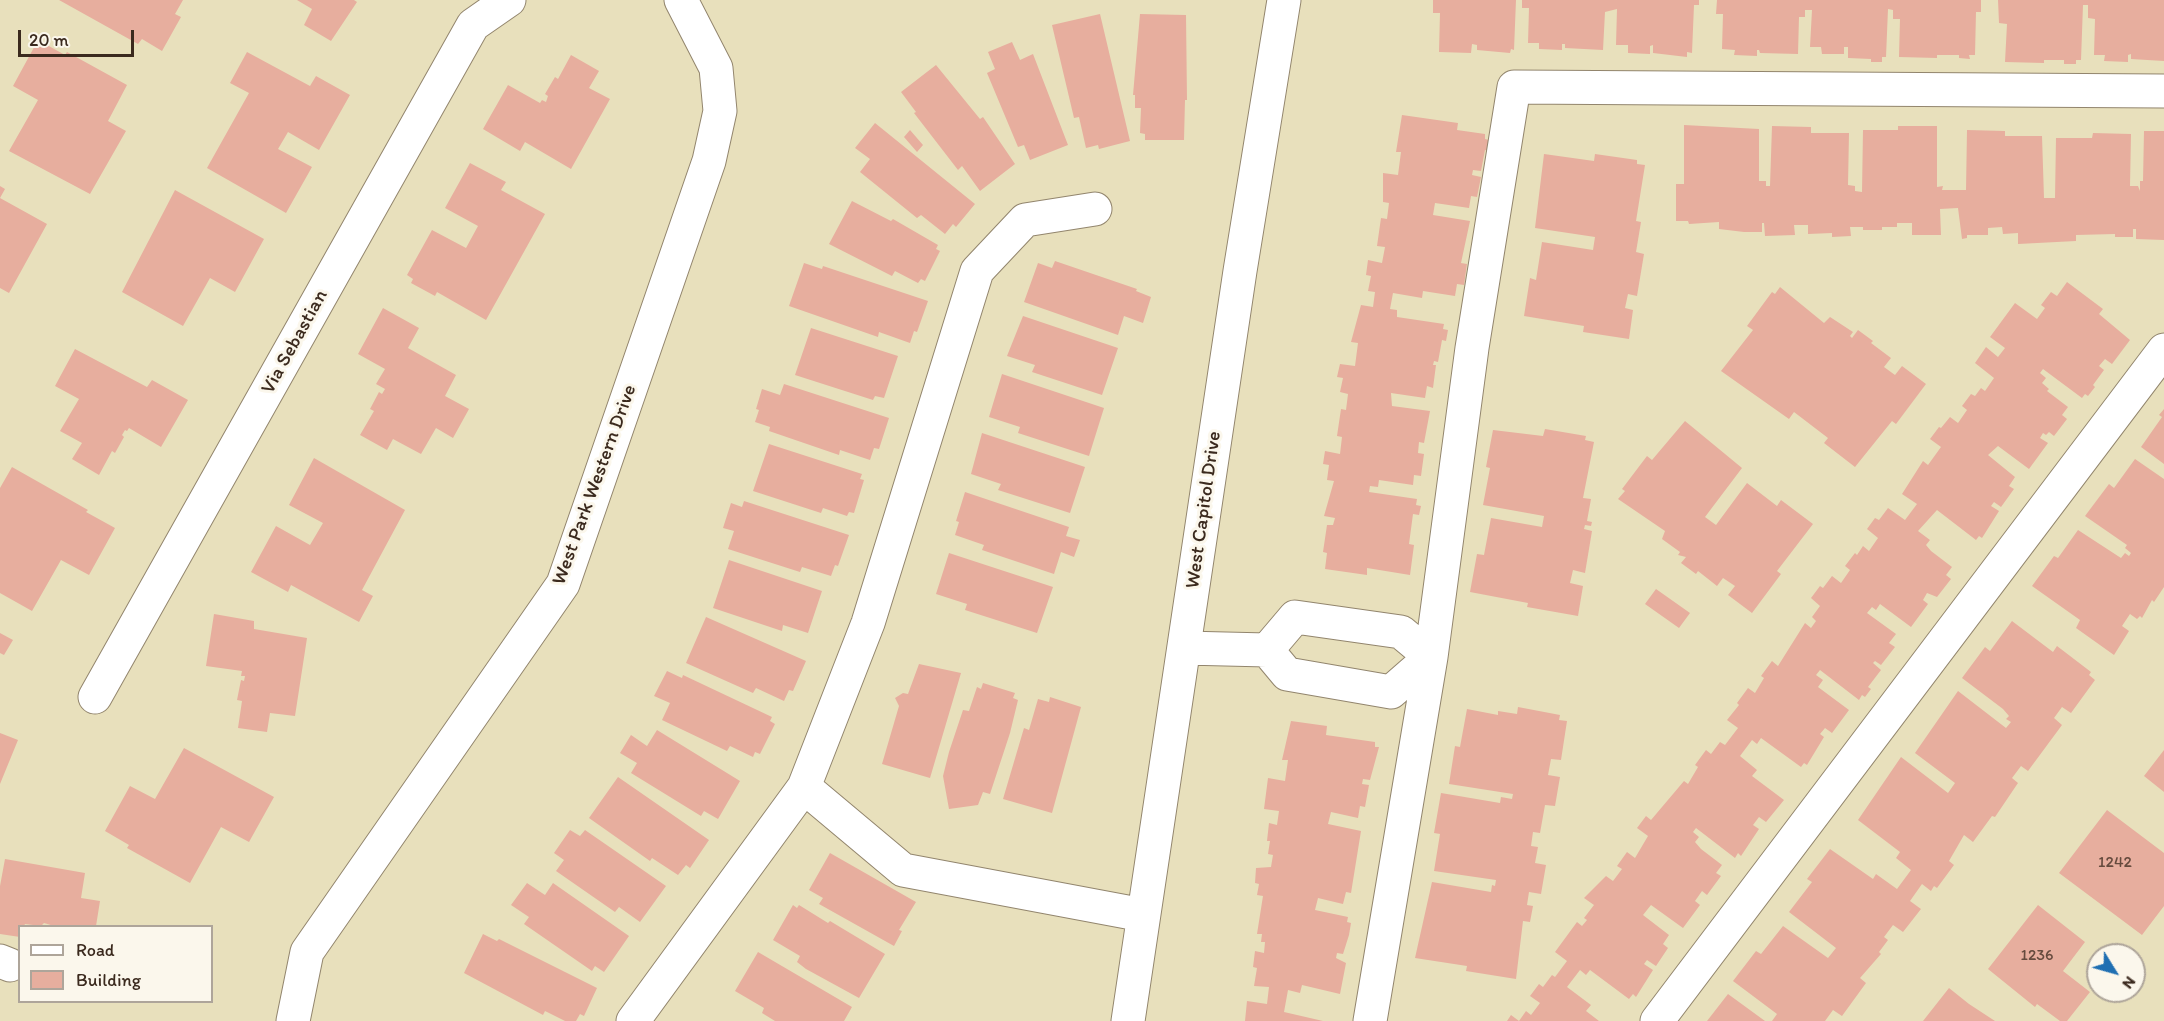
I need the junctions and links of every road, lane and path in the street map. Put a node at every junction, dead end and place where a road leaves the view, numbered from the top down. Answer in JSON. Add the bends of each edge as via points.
{"nodes":[{"id":1,"x":509,"y":0,"type":"edge"},
{"id":2,"x":681,"y":0,"type":"edge"},
{"id":3,"x":1284,"y":0,"type":"edge"},
{"id":4,"x":2164,"y":91,"type":"edge"},
{"id":5,"x":1095,"y":209,"type":"dead end"},
{"id":6,"x":2164,"y":350,"type":"edge"},
{"id":7,"x":1184,"y":648,"type":"junction"},
{"id":8,"x":1267,"y":650,"type":"junction"},
{"id":9,"x":1431,"y":657,"type":"junction"},
{"id":10,"x":95,"y":697,"type":"dead end"},
{"id":11,"x":804,"y":787,"type":"junction"},
{"id":12,"x":1143,"y":915,"type":"junction"},
{"id":13,"x":293,"y":1021,"type":"edge"},
{"id":14,"x":633,"y":1021,"type":"edge"},
{"id":15,"x":1128,"y":1021,"type":"edge"},
{"id":16,"x":1370,"y":1021,"type":"edge"},
{"id":17,"x":1657,"y":1021,"type":"edge"}],
"edges":[{"from":1,"to":10,"type":"street","name":"Via Sebastian","via":[[473,25]]},
{"from":2,"to":13,"type":"street","name":"West Park Western Drive","via":[[716,68],[720,111],[705,172],[563,584],[307,952]]},
{"from":3,"to":7,"type":"street","name":"West Capitol Drive"},
{"from":4,"to":9,"type":"street","via":[[1514,87],[1472,348]]},
{"from":5,"to":11,"type":"street","via":[[1025,220],[977,272],[868,623]]},
{"from":6,"to":17,"type":"street"},
{"from":7,"to":8,"type":"street"},
{"from":7,"to":12,"type":"street","name":"West Capitol Drive"},
{"from":8,"to":9,"type":"street","via":[[1295,617],[1401,633]]},
{"from":8,"to":9,"type":"street","via":[[1287,674],[1391,692]]},
{"from":9,"to":16,"type":"street"},
{"from":11,"to":12,"type":"street","via":[[903,870]]},
{"from":11,"to":14,"type":"street"},
{"from":12,"to":15,"type":"street","name":"West Capitol Drive"}]}
